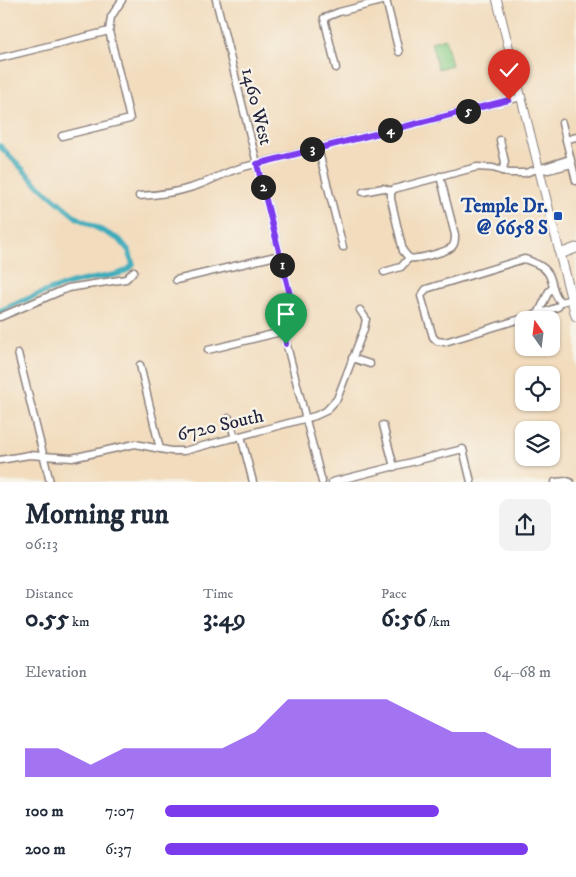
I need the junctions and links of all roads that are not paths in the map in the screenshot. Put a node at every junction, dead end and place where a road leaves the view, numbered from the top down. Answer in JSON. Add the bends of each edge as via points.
{"nodes":[{"id":1,"x":122,"y":0,"type":"edge"},
{"id":2,"x":216,"y":0,"type":"edge"},
{"id":3,"x":386,"y":0,"type":"edge"},
{"id":4,"x":497,"y":0,"type":"edge"},
{"id":5,"x":109,"y":31,"type":"junction"},
{"id":6,"x":399,"y":52,"type":"dead end"},
{"id":7,"x":0,"y":58,"type":"edge"},
{"id":8,"x":336,"y":68,"type":"dead end"},
{"id":9,"x":521,"y":97,"type":"junction"},
{"id":10,"x":562,"y":123,"type":"dead end"},
{"id":11,"x":62,"y":136,"type":"dead end"},
{"id":12,"x":576,"y":137,"type":"edge"},
{"id":13,"x":500,"y":140,"type":"dead end"},
{"id":14,"x":566,"y":140,"type":"junction"},
{"id":15,"x":318,"y":148,"type":"junction"},
{"id":16,"x":571,"y":161,"type":"junction"},
{"id":17,"x":257,"y":164,"type":"junction"},
{"id":18,"x":540,"y":169,"type":"junction"},
{"id":19,"x":502,"y":171,"type":"junction"},
{"id":20,"x":440,"y":176,"type":"junction"},
{"id":21,"x":576,"y":181,"type":"edge"},
{"id":22,"x":392,"y":191,"type":"junction"},
{"id":23,"x":363,"y":192,"type":"dead end"},
{"id":24,"x":138,"y":196,"type":"dead end"},
{"id":25,"x":343,"y":247,"type":"dead end"},
{"id":26,"x":576,"y":248,"type":"edge"},
{"id":27,"x":280,"y":254,"type":"junction"},
{"id":28,"x":560,"y":254,"type":"junction"},
{"id":29,"x":409,"y":258,"type":"junction"},
{"id":30,"x":134,"y":271,"type":"dead end"},
{"id":31,"x":384,"y":272,"type":"dead end"},
{"id":32,"x":176,"y":280,"type":"dead end"},
{"id":33,"x":553,"y":288,"type":"junction"},
{"id":34,"x":572,"y":300,"type":"junction"},
{"id":35,"x":561,"y":302,"type":"junction"},
{"id":36,"x":360,"y":310,"type":"dead end"},
{"id":37,"x":539,"y":311,"type":"edge"},
{"id":38,"x":547,"y":311,"type":"edge"},
{"id":39,"x":576,"y":316,"type":"edge"},
{"id":40,"x":0,"y":317,"type":"edge"},
{"id":41,"x":515,"y":321,"type":"edge"},
{"id":42,"x":285,"y":332,"type":"junction"},
{"id":43,"x":208,"y":350,"type":"dead end"},
{"id":44,"x":18,"y":353,"type":"dead end"},
{"id":45,"x":352,"y":358,"type":"junction"},
{"id":46,"x":370,"y":364,"type":"dead end"},
{"id":47,"x":140,"y":365,"type":"dead end"},
{"id":48,"x":229,"y":418,"type":"dead end"},
{"id":49,"x":306,"y":419,"type":"junction"},
{"id":50,"x":383,"y":425,"type":"dead end"},
{"id":51,"x":238,"y":437,"type":"junction"},
{"id":52,"x":160,"y":448,"type":"junction"},
{"id":53,"x":44,"y":456,"type":"junction"},
{"id":54,"x":0,"y":460,"type":"edge"},
{"id":55,"x":394,"y":467,"type":"junction"},
{"id":56,"x":50,"y":482,"type":"edge"},
{"id":57,"x":253,"y":482,"type":"edge"},
{"id":58,"x":322,"y":482,"type":"edge"},
{"id":59,"x":332,"y":482,"type":"edge"},
{"id":60,"x":471,"y":482,"type":"edge"},
{"id":61,"x":554,"y":482,"type":"edge"},
{"id":62,"x":570,"y":482,"type":"edge"}],
"edges":[{"from":1,"to":5,"type":"street","via":[[111,17]]},
{"from":2,"to":17,"type":"street","name":"1460 West"},
{"from":3,"to":6,"type":"street"},
{"from":3,"to":8,"type":"street","via":[[324,18]]},
{"from":4,"to":9,"type":"street"},
{"from":5,"to":7,"type":"street"},
{"from":5,"to":11,"type":"street","via":[[130,119]]},
{"from":9,"to":15,"type":"street"},
{"from":9,"to":18,"type":"street"},
{"from":10,"to":14,"type":"street"},
{"from":12,"to":14,"type":"street"},
{"from":13,"to":19,"type":"street","via":[[505,162]]},
{"from":14,"to":16,"type":"street"},
{"from":15,"to":17,"type":"street"},
{"from":15,"to":25,"type":"street"},
{"from":16,"to":18,"type":"street"},
{"from":16,"to":21,"type":"street"},
{"from":17,"to":24,"type":"street","via":[[228,171],[193,187]]},
{"from":17,"to":27,"type":"street","name":"1460 West"},
{"from":18,"to":19,"type":"street","via":[[516,173]]},
{"from":18,"to":28,"type":"street"},
{"from":19,"to":20,"type":"street","via":[[477,167]]},
{"from":20,"to":22,"type":"street"},
{"from":20,"to":29,"type":"street","via":[[455,235],[454,243],[450,248],[416,259]]},
{"from":22,"to":23,"type":"street","via":[[383,188]]},
{"from":22,"to":29,"type":"street","via":[[403,251]]},
{"from":26,"to":28,"type":"main road"},
{"from":27,"to":32,"type":"street"},
{"from":27,"to":42,"type":"street","name":"1460 West","via":[[290,300]]},
{"from":28,"to":34,"type":"main road"},
{"from":29,"to":31,"type":"street","via":[[403,266]]},
{"from":30,"to":40,"type":"street","via":[[126,279],[68,288]]},
{"from":33,"to":35,"type":"street"},
{"from":33,"to":37,"type":"street","via":[[548,291]]},
{"from":33,"to":41,"type":"street","via":[[546,269],[524,259],[426,289],[421,296],[437,341],[445,342]]},
{"from":34,"to":35,"type":"street"},
{"from":34,"to":39,"type":"main road"},
{"from":35,"to":38,"type":"street","via":[[558,307]]},
{"from":36,"to":45,"type":"street","name":"6720 South","via":[[366,318]]},
{"from":42,"to":43,"type":"street"},
{"from":42,"to":49,"type":"street","name":"1460 West"},
{"from":44,"to":53,"type":"street"},
{"from":45,"to":46,"type":"street"},
{"from":45,"to":49,"type":"street","name":"6720 South","via":[[333,405]]},
{"from":47,"to":52,"type":"street"},
{"from":48,"to":51,"type":"street"},
{"from":49,"to":51,"type":"street","name":"6720 South"},
{"from":49,"to":58,"type":"street","name":"1460 West"},
{"from":50,"to":55,"type":"street"},
{"from":51,"to":52,"type":"street","name":"6720 South","via":[[184,450]]},
{"from":51,"to":57,"type":"street"},
{"from":52,"to":53,"type":"street","name":"6720 South","via":[[135,444],[72,458]]},
{"from":53,"to":54,"type":"street","name":"6720 South"},
{"from":53,"to":56,"type":"street"},
{"from":55,"to":59,"type":"street"},
{"from":55,"to":60,"type":"street","via":[[463,449]]},
{"from":61,"to":62,"type":"street"}]}
